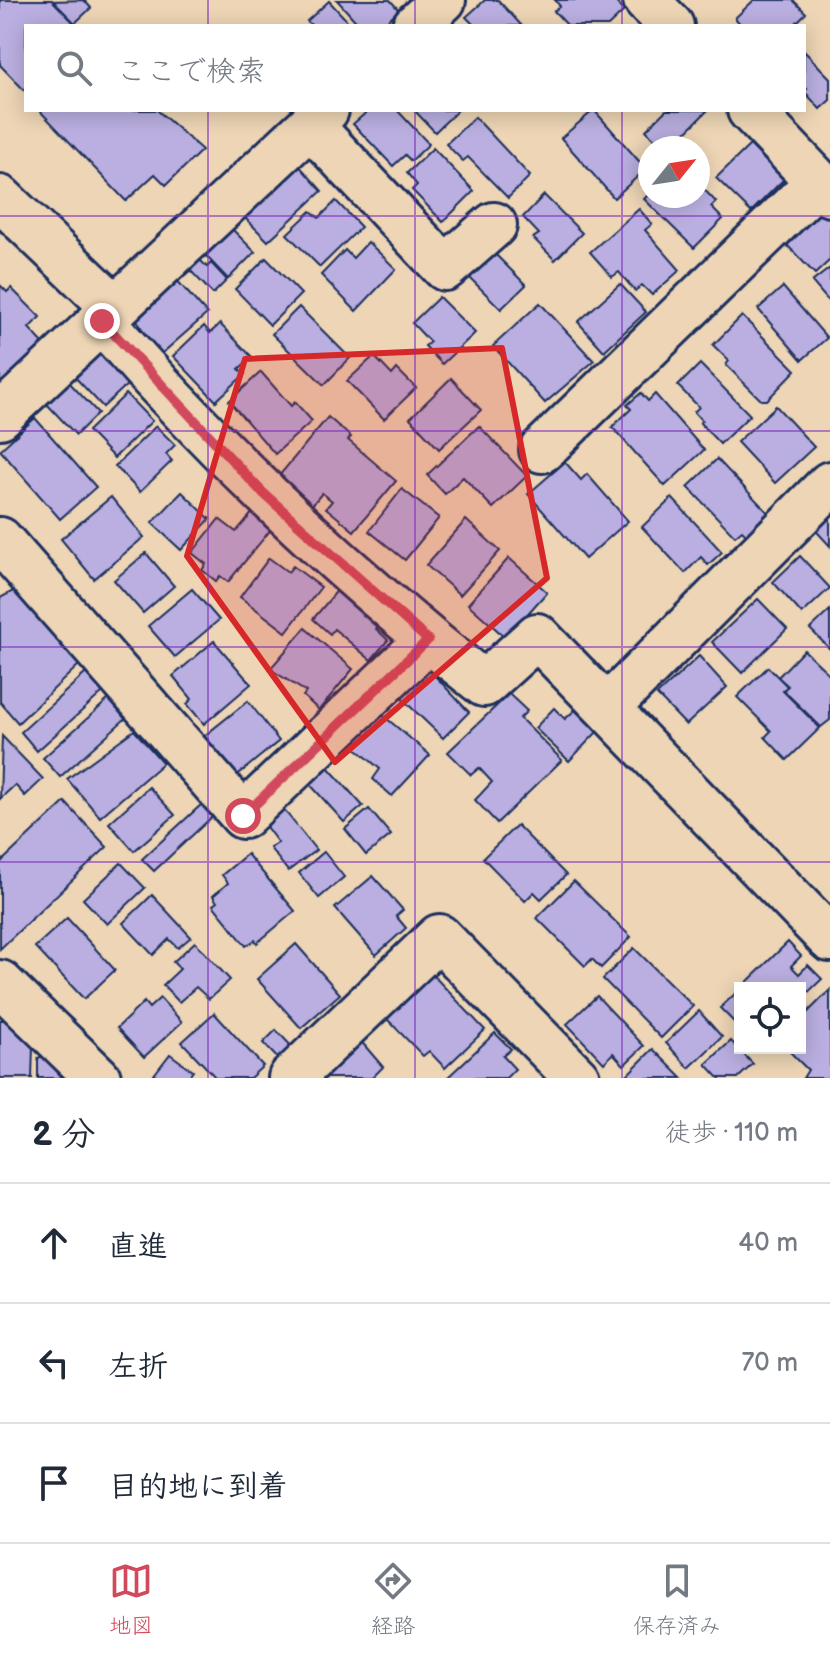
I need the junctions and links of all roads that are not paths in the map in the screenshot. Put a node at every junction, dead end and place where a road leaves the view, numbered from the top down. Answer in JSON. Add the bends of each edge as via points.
{"nodes":[{"id":1,"x":443,"y":0,"type":"edge"},
{"id":2,"x":646,"y":0,"type":"edge"},
{"id":3,"x":417,"y":24,"type":"edge"},
{"id":4,"x":669,"y":24,"type":"edge"},
{"id":5,"x":752,"y":112,"type":"edge"},
{"id":6,"x":318,"y":117,"type":"edge"},
{"id":7,"x":824,"y":188,"type":"edge"},
{"id":8,"x":0,"y":198,"type":"edge"},
{"id":9,"x":494,"y":225,"type":"dead end"},
{"id":10,"x":108,"y":314,"type":"junction"},
{"id":11,"x":0,"y":416,"type":"edge"},
{"id":12,"x":542,"y":450,"type":"dead end"},
{"id":13,"x":830,"y":484,"type":"edge"},
{"id":14,"x":0,"y":540,"type":"edge"},
{"id":15,"x":428,"y":640,"type":"junction"},
{"id":16,"x":609,"y":706,"type":"junction"},
{"id":17,"x":830,"y":939,"type":"edge"},
{"id":18,"x":0,"y":983,"type":"edge"},
{"id":19,"x":98,"y":1078,"type":"edge"},
{"id":20,"x":291,"y":1078,"type":"edge"},
{"id":21,"x":577,"y":1078,"type":"edge"}],
"edges":[{"from":1,"to":3,"type":"street"},
{"from":2,"to":4,"type":"street"},
{"from":5,"to":7,"type":"street"},
{"from":6,"to":9,"type":"street","via":[[445,268]]},
{"from":6,"to":10,"type":"street"},
{"from":7,"to":12,"type":"street"},
{"from":8,"to":10,"type":"street"},
{"from":10,"to":11,"type":"street"},
{"from":10,"to":15,"type":"street","via":[[261,491]]},
{"from":13,"to":16,"type":"street"},
{"from":14,"to":15,"type":"street","via":[[243,816]]},
{"from":15,"to":16,"type":"street","via":[[484,684],[537,636]]},
{"from":16,"to":17,"type":"street"},
{"from":18,"to":19,"type":"street"},
{"from":20,"to":21,"type":"street","via":[[439,937]]}]}
